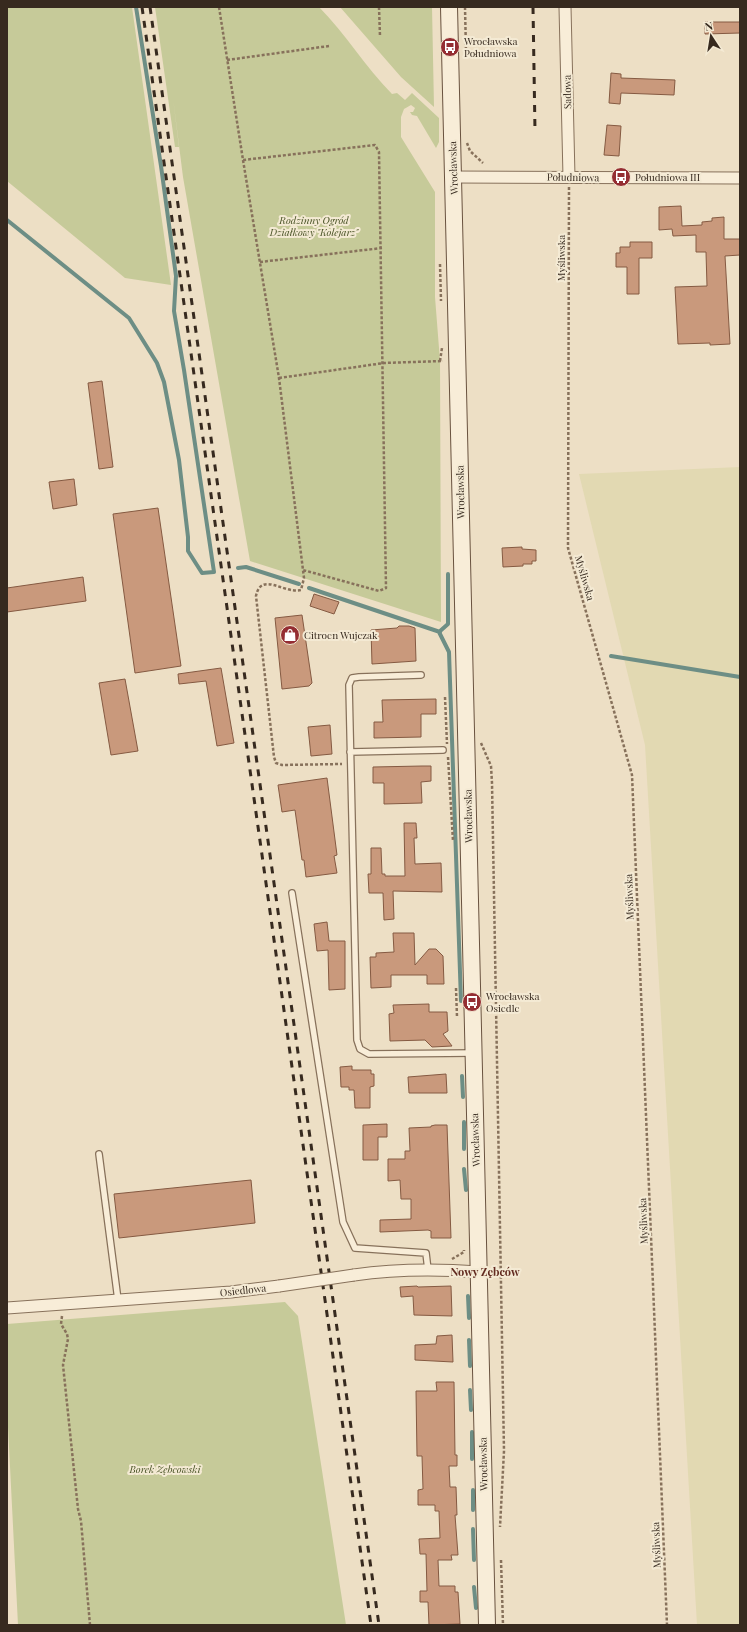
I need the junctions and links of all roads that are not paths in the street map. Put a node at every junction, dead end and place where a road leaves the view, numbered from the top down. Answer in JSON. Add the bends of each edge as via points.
{"nodes":[{"id":1,"x":449,"y":7,"type":"edge"},
{"id":2,"x":566,"y":7,"type":"edge"},
{"id":3,"x":457,"y":177,"type":"junction"},
{"id":4,"x":569,"y":177,"type":"junction"},
{"id":5,"x":740,"y":178,"type":"edge"},
{"id":6,"x":421,"y":675,"type":"dead end"},
{"id":7,"x":443,"y":750,"type":"dead end"},
{"id":8,"x":350,"y":752,"type":"junction"},
{"id":9,"x":292,"y":893,"type":"dead end"},
{"id":10,"x":473,"y":1053,"type":"junction"},
{"id":11,"x":99,"y":1154,"type":"dead end"},
{"id":12,"x":427,"y":1266,"type":"junction"},
{"id":13,"x":479,"y":1272,"type":"junction"},
{"id":14,"x":118,"y":1300,"type":"junction"},
{"id":15,"x":7,"y":1308,"type":"edge"},
{"id":16,"x":487,"y":1625,"type":"edge"}],
"edges":[{"from":1,"to":3,"type":"main road","name":"Wrocławska","via":[[459,141]]},
{"from":2,"to":4,"type":"street","name":"Sadowa"},
{"from":3,"to":4,"type":"street","name":"Południowa"},
{"from":3,"to":10,"type":"main road","name":"Wrocławska","via":[[454,205]]},
{"from":4,"to":5,"type":"street","name":"Południowa"},
{"from":6,"to":8,"type":"lane","via":[[352,678],[349,685]]},
{"from":7,"to":8,"type":"lane"},
{"from":8,"to":10,"type":"lane","via":[[357,1040],[360,1049],[369,1054]]},
{"from":9,"to":12,"type":"lane","via":[[343,1222],[355,1248],[426,1253]]},
{"from":10,"to":13,"type":"main road","name":"Wrocławska"},
{"from":11,"to":14,"type":"lane"},
{"from":12,"to":13,"type":"street","name":"Osiedlowa"},
{"from":12,"to":14,"type":"street","name":"Osiedlowa","bridge":true,"via":[[231,1292]]},
{"from":13,"to":16,"type":"main road","name":"Wrocławska"},
{"from":14,"to":15,"type":"street","name":"Osiedlowa"}]}
